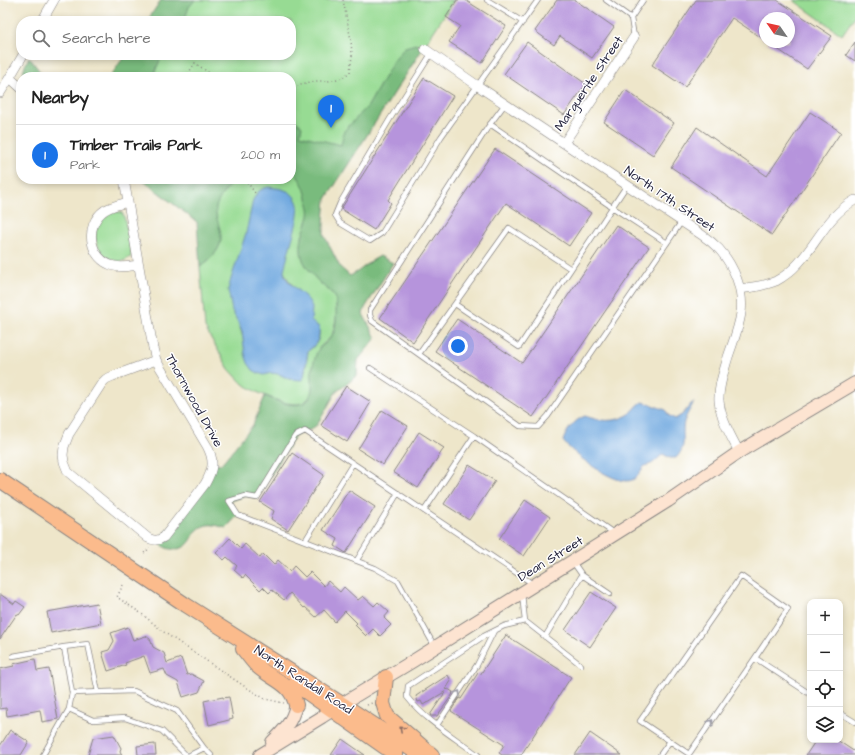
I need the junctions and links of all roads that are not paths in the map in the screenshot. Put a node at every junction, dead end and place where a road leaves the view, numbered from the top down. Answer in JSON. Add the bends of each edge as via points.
{"nodes":[{"id":1,"x":54,"y":0,"type":"edge"},
{"id":2,"x":487,"y":0,"type":"edge"},
{"id":3,"x":537,"y":0,"type":"edge"},
{"id":4,"x":606,"y":0,"type":"edge"},
{"id":5,"x":643,"y":0,"type":"edge"},
{"id":6,"x":45,"y":16,"type":"edge"},
{"id":7,"x":631,"y":18,"type":"junction"},
{"id":8,"x":523,"y":22,"type":"junction"},
{"id":9,"x":634,"y":37,"type":"joint"},
{"id":10,"x":428,"y":52,"type":"joint"},
{"id":11,"x":20,"y":60,"type":"edge"},
{"id":12,"x":10,"y":78,"type":"junction"},
{"id":13,"x":16,"y":83,"type":"edge"},
{"id":14,"x":478,"y":86,"type":"junction"},
{"id":15,"x":0,"y":93,"type":"edge"},
{"id":16,"x":505,"y":104,"type":"junction"},
{"id":17,"x":490,"y":124,"type":"junction"},
{"id":18,"x":564,"y":143,"type":"junction"},
{"id":19,"x":125,"y":184,"type":"edge"},
{"id":20,"x":627,"y":184,"type":"junction"},
{"id":21,"x":855,"y":200,"type":"edge"},
{"id":22,"x":128,"y":202,"type":"junction"},
{"id":23,"x":612,"y":207,"type":"junction"},
{"id":24,"x":682,"y":221,"type":"junction"},
{"id":25,"x":667,"y":243,"type":"junction"},
{"id":26,"x":139,"y":265,"type":"junction"},
{"id":27,"x":571,"y":269,"type":"junction"},
{"id":28,"x":740,"y":289,"type":"junction"},
{"id":29,"x":455,"y":304,"type":"junction"},
{"id":30,"x":419,"y":354,"type":"junction"},
{"id":31,"x":156,"y":360,"type":"junction"},
{"id":32,"x":370,"y":368,"type":"dead end"},
{"id":33,"x":855,"y":383,"type":"edge"},
{"id":34,"x":474,"y":436,"type":"junction"},
{"id":35,"x":739,"y":452,"type":"junction"},
{"id":36,"x":353,"y":463,"type":"junction"},
{"id":37,"x":0,"y":480,"type":"edge"},
{"id":38,"x":398,"y":493,"type":"junction"},
{"id":39,"x":424,"y":511,"type":"junction"},
{"id":40,"x":615,"y":534,"type":"junction"},
{"id":41,"x":305,"y":541,"type":"junction"},
{"id":42,"x":357,"y":560,"type":"junction"},
{"id":43,"x":572,"y":561,"type":"junction"},
{"id":44,"x":582,"y":575,"type":"junction"},
{"id":45,"x":534,"y":585,"type":"junction"},
{"id":46,"x":522,"y":593,"type":"junction"},
{"id":47,"x":610,"y":594,"type":"dead end"},
{"id":48,"x":186,"y":605,"type":"junction"},
{"id":49,"x":525,"y":621,"type":"junction"},
{"id":50,"x":494,"y":631,"type":"junction"},
{"id":51,"x":545,"y":637,"type":"junction"},
{"id":52,"x":64,"y":647,"type":"junction"},
{"id":53,"x":435,"y":647,"type":"junction"},
{"id":54,"x":243,"y":649,"type":"junction"},
{"id":55,"x":13,"y":656,"type":"dead end"},
{"id":56,"x":755,"y":658,"type":"junction"},
{"id":57,"x":581,"y":665,"type":"dead end"},
{"id":58,"x":386,"y":677,"type":"junction"},
{"id":59,"x":98,"y":692,"type":"junction"},
{"id":60,"x":807,"y":692,"type":"edge"},
{"id":61,"x":72,"y":693,"type":"junction"},
{"id":62,"x":296,"y":705,"type":"joint"},
{"id":63,"x":338,"y":707,"type":"junction"},
{"id":64,"x":69,"y":709,"type":"junction"},
{"id":65,"x":843,"y":715,"type":"edge"},
{"id":66,"x":855,"y":722,"type":"edge"},
{"id":67,"x":437,"y":726,"type":"junction"},
{"id":68,"x":670,"y":741,"type":"junction"},
{"id":69,"x":204,"y":748,"type":"junction"},
{"id":70,"x":689,"y":754,"type":"edge"},
{"id":71,"x":43,"y":755,"type":"edge"},
{"id":72,"x":186,"y":755,"type":"edge"},
{"id":73,"x":190,"y":755,"type":"edge"},
{"id":74,"x":211,"y":755,"type":"edge"},
{"id":75,"x":258,"y":755,"type":"edge"},
{"id":76,"x":396,"y":755,"type":"edge"},
{"id":77,"x":420,"y":755,"type":"edge"},
{"id":78,"x":432,"y":755,"type":"edge"},
{"id":79,"x":478,"y":755,"type":"edge"},
{"id":80,"x":660,"y":755,"type":"edge"}],
"edges":[{"from":1,"to":6,"type":"street"},
{"from":2,"to":8,"type":"lane"},
{"from":3,"to":8,"type":"lane"},
{"from":4,"to":7,"type":"lane"},
{"from":5,"to":7,"type":"lane"},
{"from":7,"to":9,"type":"lane"},
{"from":8,"to":14,"type":"lane"},
{"from":9,"to":18,"type":"street","name":"Marguerite Street"},
{"from":10,"to":14,"type":"street","name":"North 17th Street"},
{"from":10,"to":14,"type":"lane","via":[[340,203],[335,215],[340,223],[370,241],[382,233],[441,137]]},
{"from":11,"to":12,"type":"street"},
{"from":12,"to":13,"type":"street"},
{"from":12,"to":15,"type":"street"},
{"from":14,"to":16,"type":"street","name":"North 17th Street"},
{"from":16,"to":17,"type":"lane"},
{"from":16,"to":18,"type":"street","name":"North 17th Street"},
{"from":17,"to":23,"type":"lane"},
{"from":17,"to":30,"type":"lane","via":[[370,310],[372,321]]},
{"from":18,"to":20,"type":"street","name":"North 17th Street"},
{"from":19,"to":22,"type":"street","name":"Thornwood Drive"},
{"from":20,"to":23,"type":"lane"},
{"from":20,"to":24,"type":"street","name":"North 17th Street"},
{"from":21,"to":28,"type":"street","via":[[837,212],[802,259],[786,275],[764,285]]},
{"from":22,"to":26,"type":"street","name":"Thornwood Drive"},
{"from":22,"to":26,"type":"street","via":[[110,207],[99,215],[92,227],[91,241],[96,254],[106,263],[120,267]]},
{"from":23,"to":25,"type":"lane"},
{"from":23,"to":27,"type":"lane"},
{"from":24,"to":25,"type":"lane"},
{"from":24,"to":28,"type":"street","name":"North 17th Street","via":[[718,248],[735,273]]},
{"from":25,"to":30,"type":"lane","via":[[538,427],[520,426]]},
{"from":26,"to":31,"type":"street","name":"Thornwood Drive"},
{"from":27,"to":29,"type":"lane","via":[[509,228]]},
{"from":27,"to":29,"type":"lane","via":[[519,347]]},
{"from":28,"to":35,"type":"street","name":"North 17th Street","via":[[741,312],[719,400],[728,431]]},
{"from":29,"to":30,"type":"lane"},
{"from":31,"to":31,"type":"street","name":"Thornwood Drive","via":[[113,376],[102,383],[70,434],[63,455],[68,472],[148,538],[159,541],[205,484],[210,475],[212,459]]},
{"from":32,"to":34,"type":"lane"},
{"from":33,"to":35,"type":"street","name":"Dean Street"},
{"from":34,"to":39,"type":"lane"},
{"from":34,"to":40,"type":"lane"},
{"from":35,"to":40,"type":"street","name":"Dean Street"},
{"from":36,"to":38,"type":"lane"},
{"from":36,"to":41,"type":"lane"},
{"from":36,"to":41,"type":"lane","via":[[305,431],[295,436],[256,498],[246,496],[229,501],[238,514]]},
{"from":37,"to":48,"type":"main road","name":"North Randall Road"},
{"from":38,"to":39,"type":"lane"},
{"from":38,"to":42,"type":"lane"},
{"from":39,"to":45,"type":"lane"},
{"from":40,"to":43,"type":"street","name":"Dean Street"},
{"from":41,"to":42,"type":"lane"},
{"from":42,"to":53,"type":"lane","via":[[398,581]]},
{"from":43,"to":44,"type":"lane"},
{"from":43,"to":45,"type":"street","name":"Dean Street"},
{"from":44,"to":47,"type":"lane"},
{"from":44,"to":51,"type":"lane"},
{"from":45,"to":46,"type":"street","name":"Dean Street"},
{"from":46,"to":49,"type":"lane"},
{"from":46,"to":53,"type":"street","name":"Dean Street"},
{"from":48,"to":54,"type":"main road","name":"North Randall Road"},
{"from":48,"to":63,"type":"main road","name":"North Randall Road"},
{"from":49,"to":50,"type":"lane"},
{"from":49,"to":51,"type":"lane"},
{"from":67,"to":50,"type":"lane","one_way":true,"via":[[477,664]]},
{"from":50,"to":67,"type":"lane","via":[[408,686],[407,697]]},
{"from":51,"to":57,"type":"lane"},
{"from":52,"to":55,"type":"lane"},
{"from":52,"to":59,"type":"lane","via":[[88,644]]},
{"from":52,"to":61,"type":"lane"},
{"from":53,"to":58,"type":"street","name":"Dean Street"},
{"from":54,"to":62,"type":"main road","name":"North Randall Road","via":[[257,666],[291,692]]},
{"from":54,"to":63,"type":"main road","name":"North Randall Road"},
{"from":56,"to":60,"type":"lane"},
{"from":56,"to":68,"type":"lane","via":[[788,609],[740,576],[640,721]]},
{"from":70,"to":56,"type":"lane","one_way":true},
{"from":58,"to":63,"type":"street","name":"Dean Street"},
{"from":78,"to":58,"type":"main road","one_way":true,"via":[[387,716],[383,703]]},
{"from":59,"to":61,"type":"lane"},
{"from":59,"to":69,"type":"lane","via":[[134,691],[177,711]]},
{"from":61,"to":64,"type":"lane"},
{"from":62,"to":75,"type":"street","name":"Dean Street","via":[[288,726]]},
{"from":63,"to":75,"type":"street","name":"Dean Street"},
{"from":63,"to":76,"type":"main road","name":"North Randall Road"},
{"from":63,"to":77,"type":"main road","name":"North Randall Road"},
{"from":64,"to":71,"type":"lane"},
{"from":64,"to":72,"type":"lane","via":[[93,720],[125,718],[162,731]]},
{"from":65,"to":66,"type":"lane"},
{"from":67,"to":79,"type":"lane"},
{"from":68,"to":70,"type":"lane"},
{"from":68,"to":80,"type":"lane"},
{"from":69,"to":73,"type":"lane"},
{"from":69,"to":74,"type":"lane"}]}
